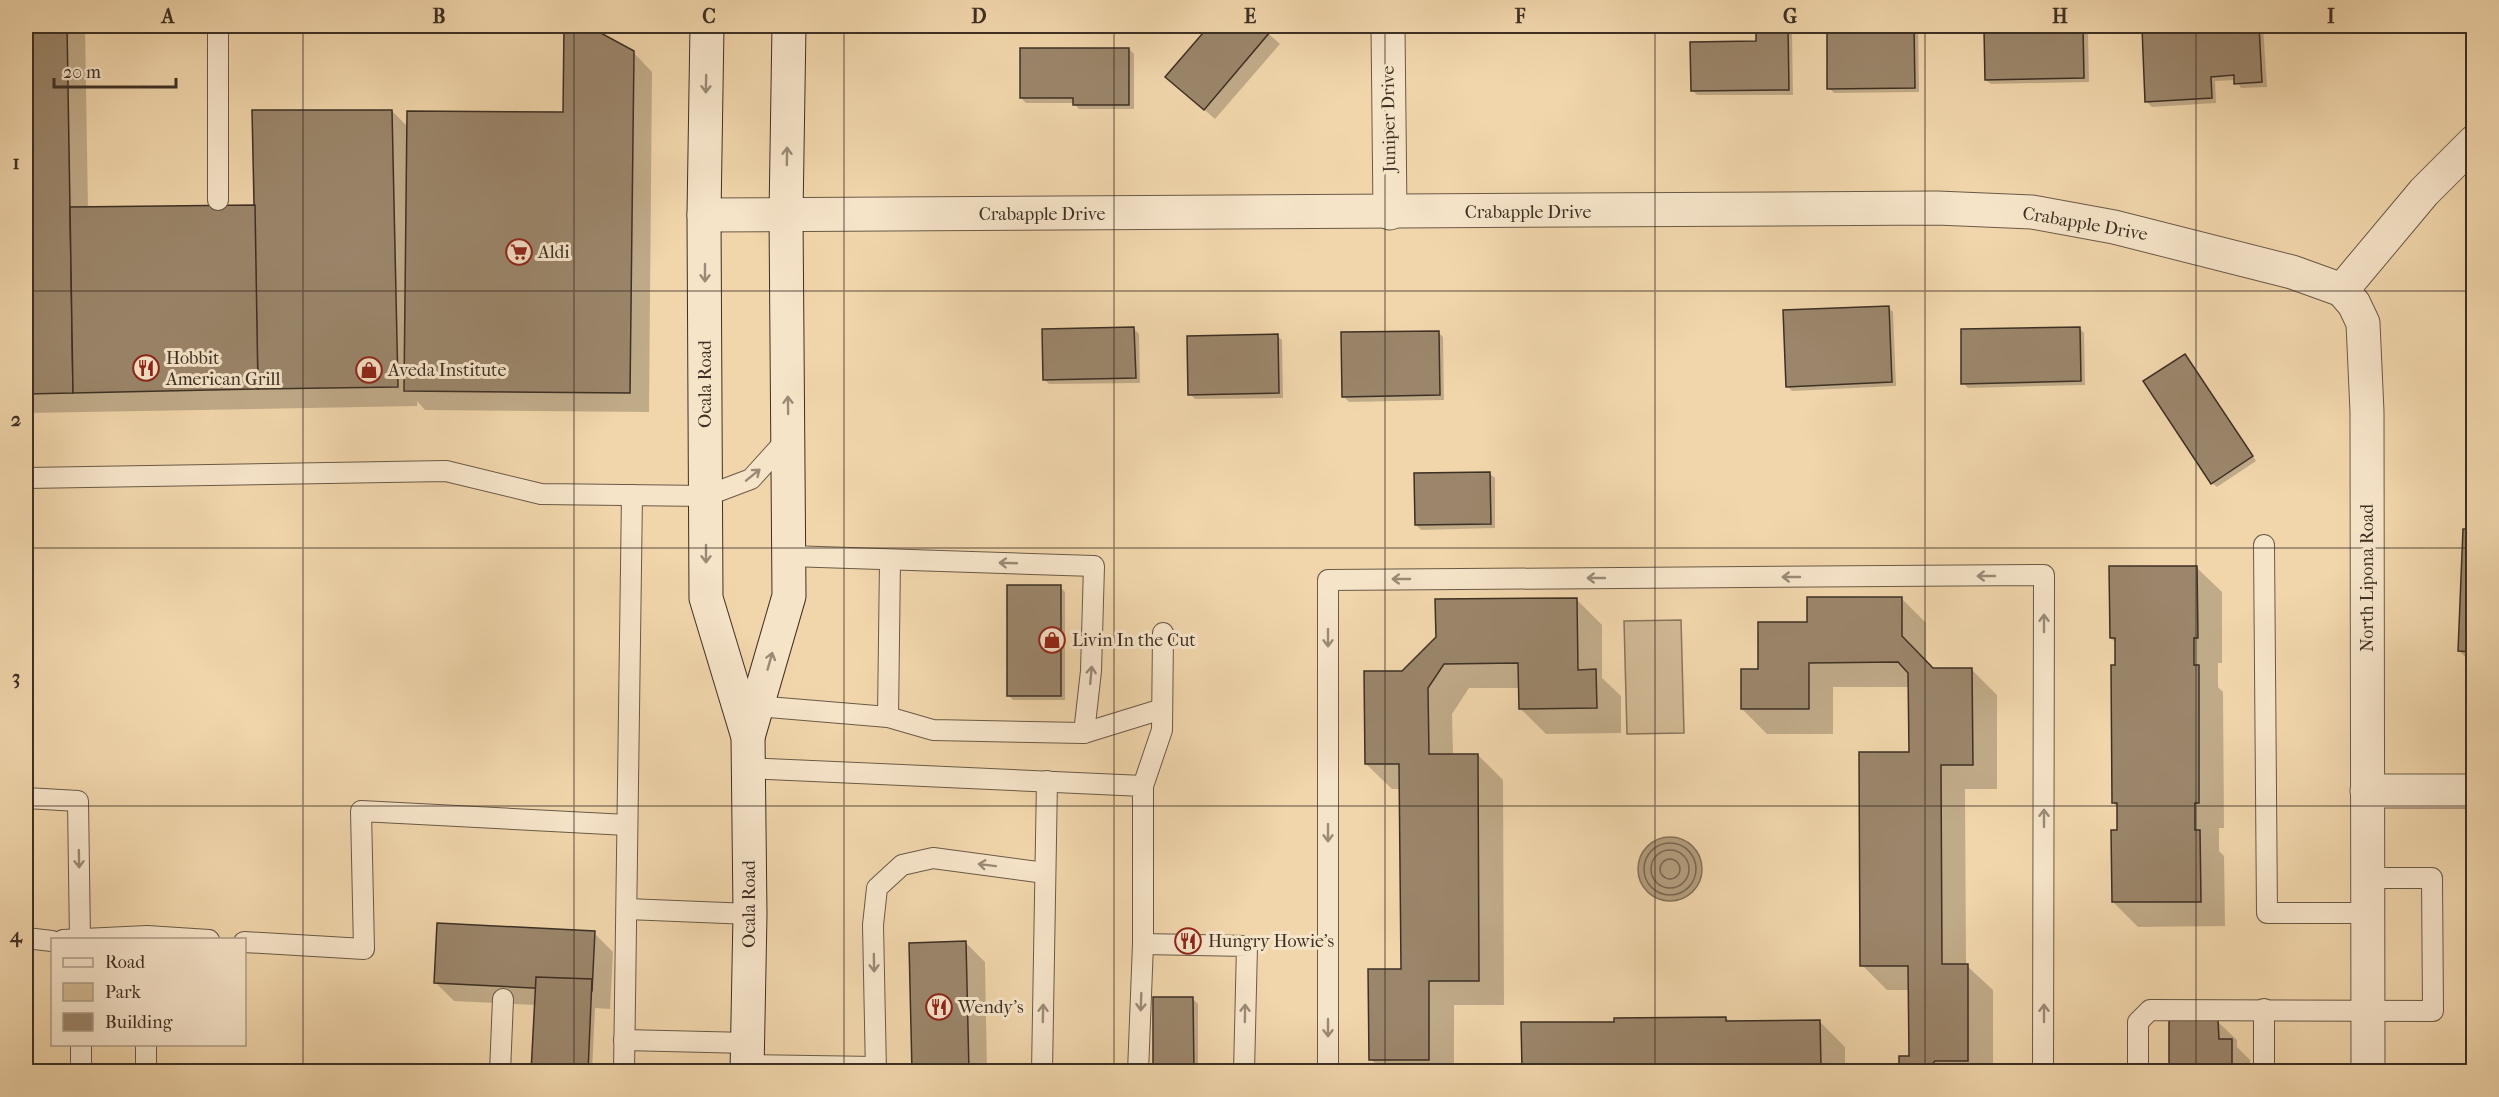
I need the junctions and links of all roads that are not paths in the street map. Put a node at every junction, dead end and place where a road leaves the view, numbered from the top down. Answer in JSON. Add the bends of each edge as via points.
{"nodes":[{"id":1,"x":218,"y":26,"type":"edge"},
{"id":2,"x":707,"y":26,"type":"edge"},
{"id":3,"x":789,"y":26,"type":"edge"},
{"id":4,"x":1388,"y":26,"type":"edge"},
{"id":5,"x":2474,"y":142,"type":"edge"},
{"id":6,"x":218,"y":200,"type":"dead end"},
{"id":7,"x":1390,"y":213,"type":"junction"},
{"id":8,"x":704,"y":215,"type":"junction"},
{"id":9,"x":786,"y":215,"type":"junction"},
{"id":10,"x":2342,"y":290,"type":"junction"},
{"id":11,"x":788,"y":438,"type":"junction"},
{"id":12,"x":26,"y":478,"type":"edge"},
{"id":13,"x":632,"y":495,"type":"junction"},
{"id":14,"x":706,"y":496,"type":"junction"},
{"id":15,"x":2264,"y":546,"type":"dead end"},
{"id":16,"x":789,"y":556,"type":"junction"},
{"id":17,"x":890,"y":560,"type":"junction"},
{"id":18,"x":1163,"y":633,"type":"dead end"},
{"id":19,"x":757,"y":706,"type":"junction"},
{"id":20,"x":1162,"y":709,"type":"junction"},
{"id":21,"x":888,"y":717,"type":"junction"},
{"id":22,"x":1084,"y":733,"type":"junction"},
{"id":23,"x":748,"y":753,"type":"junction"},
{"id":24,"x":1047,"y":781,"type":"junction"},
{"id":25,"x":1143,"y":786,"type":"junction"},
{"id":26,"x":2367,"y":791,"type":"junction"},
{"id":27,"x":2474,"y":791,"type":"edge"},
{"id":28,"x":26,"y":798,"type":"edge"},
{"id":29,"x":627,"y":825,"type":"junction"},
{"id":30,"x":1045,"y":873,"type":"junction"},
{"id":31,"x":2367,"y":878,"type":"junction"},
{"id":32,"x":627,"y":909,"type":"junction"},
{"id":33,"x":2367,"y":913,"type":"junction"},
{"id":34,"x":750,"y":914,"type":"junction"},
{"id":35,"x":26,"y":938,"type":"edge"},
{"id":36,"x":74,"y":938,"type":"edge"},
{"id":37,"x":51,"y":941,"type":"edge"},
{"id":38,"x":246,"y":942,"type":"edge"},
{"id":39,"x":1143,"y":944,"type":"junction"},
{"id":40,"x":502,"y":999,"type":"dead end"},
{"id":41,"x":2264,"y":1009,"type":"junction"},
{"id":42,"x":2367,"y":1011,"type":"junction"},
{"id":43,"x":624,"y":1041,"type":"junction"},
{"id":44,"x":81,"y":1046,"type":"edge"},
{"id":45,"x":146,"y":1046,"type":"edge"},
{"id":46,"x":747,"y":1060,"type":"edge"},
{"id":47,"x":876,"y":1069,"type":"edge"},
{"id":48,"x":81,"y":1071,"type":"edge"},
{"id":49,"x":146,"y":1071,"type":"edge"},
{"id":50,"x":500,"y":1071,"type":"edge"},
{"id":51,"x":624,"y":1071,"type":"edge"},
{"id":52,"x":1042,"y":1071,"type":"edge"},
{"id":53,"x":1138,"y":1071,"type":"edge"},
{"id":54,"x":1244,"y":1071,"type":"edge"},
{"id":55,"x":1328,"y":1071,"type":"edge"},
{"id":56,"x":2043,"y":1071,"type":"edge"},
{"id":57,"x":2138,"y":1071,"type":"edge"},
{"id":58,"x":2264,"y":1071,"type":"edge"},
{"id":59,"x":2368,"y":1071,"type":"edge"}],
"edges":[{"from":1,"to":6,"type":"lane"},
{"from":2,"to":8,"type":"street","name":"Ocala Road","one_way":true},
{"from":9,"to":3,"type":"street","name":"Ocala Road","one_way":true},
{"from":4,"to":7,"type":"street","name":"Juniper Drive"},
{"from":5,"to":10,"type":"street","via":[[2424,192]]},
{"from":7,"to":9,"type":"street","name":"Crabapple Drive"},
{"from":7,"to":10,"type":"street","name":"Crabapple Drive","via":[[1937,208],[2032,212],[2114,227],[2292,272]]},
{"from":8,"to":9,"type":"street","name":"Crabapple Drive"},
{"from":8,"to":14,"type":"street","name":"Ocala Road","one_way":true},
{"from":11,"to":9,"type":"street","name":"Ocala Road","one_way":true},
{"from":10,"to":26,"type":"street","name":"North Lipona Road","via":[[2363,323],[2367,412]]},
{"from":14,"to":11,"type":"lane","one_way":true,"via":[[751,480]]},
{"from":11,"to":16,"type":"street","name":"Ocala Road"},
{"from":12,"to":13,"type":"lane","via":[[446,471],[541,494]]},
{"from":13,"to":14,"type":"lane"},
{"from":13,"to":29,"type":"lane"},
{"from":14,"to":23,"type":"street","name":"Ocala Road","one_way":true,"via":[[706,598]]},
{"from":15,"to":33,"type":"lane","via":[[2267,913]]},
{"from":16,"to":17,"type":"lane"},
{"from":19,"to":16,"type":"street","name":"Ocala Road","one_way":true,"via":[[789,596]]},
{"from":17,"to":21,"type":"lane"},
{"from":22,"to":17,"type":"lane","one_way":true,"via":[[1091,671],[1094,566]]},
{"from":18,"to":20,"type":"lane"},
{"from":19,"to":21,"type":"lane"},
{"from":19,"to":23,"type":"street","name":"Ocala Road"},
{"from":20,"to":22,"type":"lane"},
{"from":20,"to":25,"type":"lane","via":[[1162,730]]},
{"from":21,"to":22,"type":"lane","via":[[933,730]]},
{"from":23,"to":24,"type":"lane"},
{"from":23,"to":34,"type":"street","name":"Ocala Road"},
{"from":24,"to":25,"type":"lane"},
{"from":24,"to":30,"type":"lane"},
{"from":25,"to":39,"type":"lane"},
{"from":26,"to":27,"type":"street"},
{"from":26,"to":31,"type":"street","name":"North Lipona Road"},
{"from":28,"to":36,"type":"lane","one_way":true,"via":[[78,801]]},
{"from":29,"to":32,"type":"lane"},
{"from":29,"to":38,"type":"lane","via":[[361,811],[364,949]]},
{"from":30,"to":47,"type":"lane","one_way":true,"via":[[933,858],[902,865],[877,888],[873,925]]},
{"from":52,"to":30,"type":"lane","one_way":true},
{"from":31,"to":33,"type":"street","name":"North Lipona Road"},
{"from":31,"to":42,"type":"lane","via":[[2432,878],[2433,1011]]},
{"from":32,"to":34,"type":"lane"},
{"from":32,"to":43,"type":"lane"},
{"from":33,"to":42,"type":"street","name":"North Lipona Road"},
{"from":34,"to":46,"type":"street","name":"Ocala Road"},
{"from":35,"to":37,"type":"lane"},
{"from":39,"to":53,"type":"lane","one_way":true},
{"from":54,"to":39,"type":"lane","one_way":true,"via":[[1247,946]]},
{"from":40,"to":50,"type":"lane"},
{"from":41,"to":42,"type":"lane"},
{"from":41,"to":57,"type":"lane","via":[[2150,1010],[2138,1022]]},
{"from":41,"to":58,"type":"lane"},
{"from":42,"to":59,"type":"street","name":"North Lipona Road"},
{"from":43,"to":46,"type":"lane"},
{"from":43,"to":51,"type":"lane"},
{"from":44,"to":48,"type":"lane"},
{"from":45,"to":49,"type":"lane"},
{"from":46,"to":47,"type":"lane"},
{"from":56,"to":55,"type":"lane","one_way":true,"via":[[2044,575],[1328,580]]}]}
